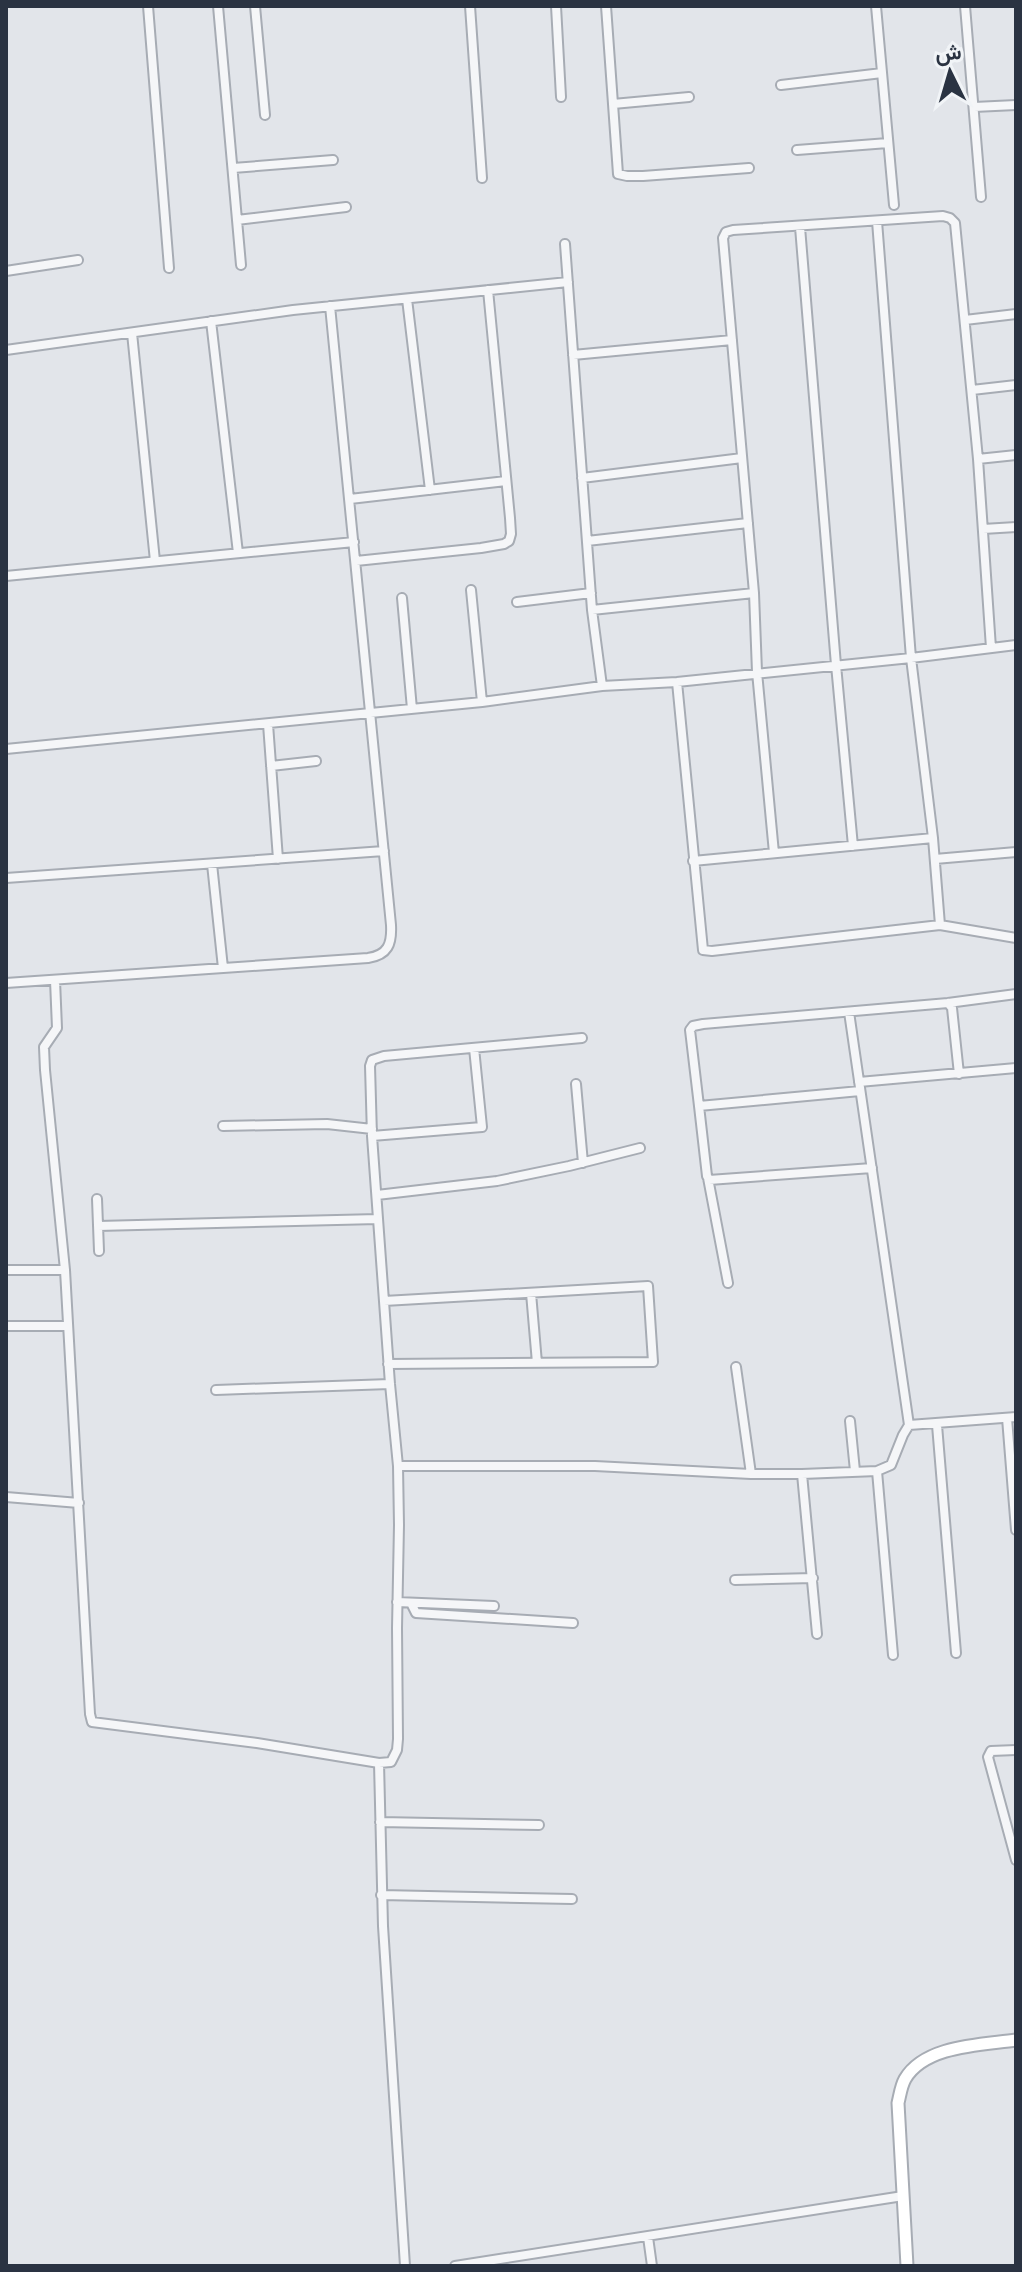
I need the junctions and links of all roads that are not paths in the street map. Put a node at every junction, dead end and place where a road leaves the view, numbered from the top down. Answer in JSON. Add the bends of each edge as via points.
{"nodes":[{"id":1,"x":148,"y":6,"type":"edge"},
{"id":2,"x":218,"y":6,"type":"edge"},
{"id":3,"x":255,"y":6,"type":"edge"},
{"id":4,"x":470,"y":6,"type":"edge"},
{"id":5,"x":556,"y":6,"type":"edge"},
{"id":6,"x":606,"y":6,"type":"edge"},
{"id":7,"x":876,"y":6,"type":"edge"},
{"id":8,"x":965,"y":6,"type":"edge"},
{"id":9,"x":882,"y":73,"type":"junction"},
{"id":10,"x":781,"y":85,"type":"dead end"},
{"id":11,"x":561,"y":97,"type":"dead end"},
{"id":12,"x":689,"y":97,"type":"dead end"},
{"id":13,"x":613,"y":104,"type":"junction"},
{"id":14,"x":1016,"y":105,"type":"edge"},
{"id":15,"x":974,"y":107,"type":"junction"},
{"id":16,"x":265,"y":115,"type":"dead end"},
{"id":17,"x":888,"y":143,"type":"junction"},
{"id":18,"x":797,"y":150,"type":"dead end"},
{"id":19,"x":333,"y":160,"type":"dead end"},
{"id":20,"x":233,"y":168,"type":"junction"},
{"id":21,"x":749,"y":168,"type":"dead end"},
{"id":22,"x":482,"y":178,"type":"dead end"},
{"id":23,"x":981,"y":197,"type":"dead end"},
{"id":24,"x":894,"y":205,"type":"dead end"},
{"id":25,"x":346,"y":207,"type":"dead end"},
{"id":26,"x":237,"y":220,"type":"junction"},
{"id":27,"x":877,"y":221,"type":"junction"},
{"id":28,"x":800,"y":227,"type":"junction"},
{"id":29,"x":565,"y":244,"type":"dead end"},
{"id":30,"x":78,"y":260,"type":"dead end"},
{"id":31,"x":241,"y":265,"type":"dead end"},
{"id":32,"x":169,"y":268,"type":"dead end"},
{"id":33,"x":6,"y":271,"type":"edge"},
{"id":34,"x":568,"y":282,"type":"junction"},
{"id":35,"x":488,"y":290,"type":"junction"},
{"id":36,"x":407,"y":299,"type":"junction"},
{"id":37,"x":330,"y":306,"type":"junction"},
{"id":38,"x":1016,"y":314,"type":"edge"},
{"id":39,"x":965,"y":320,"type":"junction"},
{"id":40,"x":211,"y":321,"type":"junction"},
{"id":41,"x":132,"y":333,"type":"junction"},
{"id":42,"x":732,"y":340,"type":"junction"},
{"id":43,"x":6,"y":350,"type":"edge"},
{"id":44,"x":573,"y":355,"type":"junction"},
{"id":45,"x":1016,"y":385,"type":"edge"},
{"id":46,"x":972,"y":390,"type":"junction"},
{"id":47,"x":1016,"y":455,"type":"edge"},
{"id":48,"x":742,"y":458,"type":"junction"},
{"id":49,"x":978,"y":459,"type":"junction"},
{"id":50,"x":582,"y":478,"type":"junction"},
{"id":51,"x":506,"y":481,"type":"junction"},
{"id":52,"x":430,"y":490,"type":"junction"},
{"id":53,"x":350,"y":499,"type":"junction"},
{"id":54,"x":748,"y":523,"type":"junction"},
{"id":55,"x":1016,"y":527,"type":"edge"},
{"id":56,"x":983,"y":529,"type":"junction"},
{"id":57,"x":587,"y":541,"type":"junction"},
{"id":58,"x":354,"y":542,"type":"junction"},
{"id":59,"x":238,"y":553,"type":"junction"},
{"id":60,"x":155,"y":561,"type":"junction"},
{"id":61,"x":356,"y":561,"type":"junction"},
{"id":62,"x":6,"y":576,"type":"edge"},
{"id":63,"x":471,"y":590,"type":"dead end"},
{"id":64,"x":591,"y":593,"type":"junction"},
{"id":65,"x":754,"y":593,"type":"junction"},
{"id":66,"x":402,"y":598,"type":"dead end"},
{"id":67,"x":517,"y":602,"type":"dead end"},
{"id":68,"x":592,"y":610,"type":"junction"},
{"id":69,"x":1016,"y":645,"type":"edge"},
{"id":70,"x":991,"y":648,"type":"junction"},
{"id":71,"x":911,"y":658,"type":"junction"},
{"id":72,"x":836,"y":665,"type":"junction"},
{"id":73,"x":757,"y":672,"type":"junction"},
{"id":74,"x":677,"y":682,"type":"junction"},
{"id":75,"x":602,"y":686,"type":"junction"},
{"id":76,"x":482,"y":702,"type":"junction"},
{"id":77,"x":412,"y":709,"type":"junction"},
{"id":78,"x":371,"y":713,"type":"junction"},
{"id":79,"x":268,"y":724,"type":"junction"},
{"id":80,"x":6,"y":749,"type":"edge"},
{"id":81,"x":316,"y":761,"type":"dead end"},
{"id":82,"x":271,"y":766,"type":"junction"},
{"id":83,"x":933,"y":838,"type":"junction"},
{"id":84,"x":853,"y":846,"type":"junction"},
{"id":85,"x":384,"y":851,"type":"junction"},
{"id":86,"x":1016,"y":852,"type":"edge"},
{"id":87,"x":774,"y":853,"type":"junction"},
{"id":88,"x":278,"y":859,"type":"junction"},
{"id":89,"x":935,"y":859,"type":"junction"},
{"id":90,"x":693,"y":861,"type":"junction"},
{"id":91,"x":212,"y":864,"type":"junction"},
{"id":92,"x":6,"y":878,"type":"edge"},
{"id":93,"x":940,"y":925,"type":"junction"},
{"id":94,"x":1016,"y":938,"type":"edge"},
{"id":95,"x":223,"y":968,"type":"junction"},
{"id":96,"x":55,"y":980,"type":"junction"},
{"id":97,"x":6,"y":983,"type":"edge"},
{"id":98,"x":1016,"y":994,"type":"edge"},
{"id":99,"x":948,"y":1003,"type":"junction"},
{"id":100,"x":849,"y":1012,"type":"junction"},
{"id":101,"x":582,"y":1038,"type":"dead end"},
{"id":102,"x":474,"y":1048,"type":"junction"},
{"id":103,"x":1016,"y":1068,"type":"edge"},
{"id":104,"x":959,"y":1074,"type":"junction"},
{"id":105,"x":576,"y":1084,"type":"dead end"},
{"id":106,"x":860,"y":1086,"type":"junction"},
{"id":107,"x":699,"y":1106,"type":"junction"},
{"id":108,"x":223,"y":1126,"type":"dead end"},
{"id":109,"x":372,"y":1132,"type":"junction"},
{"id":110,"x":640,"y":1148,"type":"dead end"},
{"id":111,"x":583,"y":1163,"type":"junction"},
{"id":112,"x":872,"y":1168,"type":"junction"},
{"id":113,"x":708,"y":1178,"type":"junction"},
{"id":114,"x":377,"y":1195,"type":"junction"},
{"id":115,"x":97,"y":1199,"type":"dead end"},
{"id":116,"x":378,"y":1219,"type":"junction"},
{"id":117,"x":98,"y":1226,"type":"junction"},
{"id":118,"x":99,"y":1251,"type":"dead end"},
{"id":119,"x":6,"y":1270,"type":"edge"},
{"id":120,"x":65,"y":1270,"type":"junction"},
{"id":121,"x":728,"y":1283,"type":"dead end"},
{"id":122,"x":531,"y":1293,"type":"junction"},
{"id":123,"x":384,"y":1301,"type":"junction"},
{"id":124,"x":6,"y":1326,"type":"edge"},
{"id":125,"x":68,"y":1326,"type":"junction"},
{"id":126,"x":537,"y":1363,"type":"junction"},
{"id":127,"x":388,"y":1364,"type":"junction"},
{"id":128,"x":736,"y":1367,"type":"dead end"},
{"id":129,"x":390,"y":1384,"type":"junction"},
{"id":130,"x":216,"y":1390,"type":"dead end"},
{"id":131,"x":1012,"y":1417,"type":"edge"},
{"id":132,"x":850,"y":1421,"type":"dead end"},
{"id":133,"x":909,"y":1425,"type":"junction"},
{"id":134,"x":937,"y":1425,"type":"junction"},
{"id":135,"x":398,"y":1466,"type":"junction"},
{"id":136,"x":855,"y":1471,"type":"junction"},
{"id":137,"x":877,"y":1471,"type":"junction"},
{"id":138,"x":751,"y":1474,"type":"junction"},
{"id":139,"x":802,"y":1474,"type":"junction"},
{"id":140,"x":6,"y":1497,"type":"edge"},
{"id":141,"x":79,"y":1503,"type":"junction"},
{"id":142,"x":1016,"y":1530,"type":"edge"},
{"id":143,"x":813,"y":1578,"type":"junction"},
{"id":144,"x":735,"y":1580,"type":"dead end"},
{"id":145,"x":397,"y":1602,"type":"junction"},
{"id":146,"x":411,"y":1603,"type":"junction"},
{"id":147,"x":494,"y":1606,"type":"dead end"},
{"id":148,"x":573,"y":1623,"type":"dead end"},
{"id":149,"x":817,"y":1634,"type":"dead end"},
{"id":150,"x":956,"y":1653,"type":"dead end"},
{"id":151,"x":893,"y":1655,"type":"dead end"},
{"id":152,"x":1016,"y":1750,"type":"edge"},
{"id":153,"x":379,"y":1763,"type":"junction"},
{"id":154,"x":380,"y":1822,"type":"junction"},
{"id":155,"x":539,"y":1825,"type":"dead end"},
{"id":156,"x":1016,"y":1860,"type":"edge"},
{"id":157,"x":381,"y":1895,"type":"junction"},
{"id":158,"x":572,"y":1899,"type":"dead end"},
{"id":159,"x":1016,"y":2040,"type":"edge"},
{"id":160,"x":903,"y":2196,"type":"junction"},
{"id":161,"x":648,"y":2237,"type":"junction"},
{"id":162,"x":405,"y":2266,"type":"edge"},
{"id":163,"x":455,"y":2266,"type":"edge"},
{"id":164,"x":652,"y":2266,"type":"edge"},
{"id":165,"x":907,"y":2266,"type":"edge"}],
"edges":[{"from":1,"to":32,"type":"street"},
{"from":2,"to":20,"type":"street"},
{"from":3,"to":16,"type":"street"},
{"from":4,"to":22,"type":"street"},
{"from":5,"to":11,"type":"street"},
{"from":6,"to":13,"type":"street"},
{"from":7,"to":9,"type":"street"},
{"from":8,"to":15,"type":"street"},
{"from":9,"to":10,"type":"street"},
{"from":9,"to":17,"type":"street"},
{"from":12,"to":13,"type":"street"},
{"from":13,"to":21,"type":"street","via":[[618,174]]},
{"from":14,"to":15,"type":"street"},
{"from":15,"to":23,"type":"street"},
{"from":17,"to":18,"type":"street"},
{"from":17,"to":24,"type":"street"},
{"from":19,"to":20,"type":"street"},
{"from":20,"to":26,"type":"street"},
{"from":25,"to":26,"type":"street"},
{"from":26,"to":31,"type":"street"},
{"from":27,"to":28,"type":"street"},
{"from":27,"to":39,"type":"street","via":[[943,216],[955,223]]},
{"from":27,"to":71,"type":"street"},
{"from":28,"to":42,"type":"street","via":[[726,232]]},
{"from":28,"to":72,"type":"street"},
{"from":29,"to":34,"type":"street"},
{"from":30,"to":33,"type":"street"},
{"from":34,"to":35,"type":"street"},
{"from":34,"to":44,"type":"street"},
{"from":35,"to":36,"type":"street"},
{"from":35,"to":51,"type":"street"},
{"from":36,"to":37,"type":"street"},
{"from":36,"to":52,"type":"street"},
{"from":37,"to":40,"type":"street"},
{"from":37,"to":53,"type":"street"},
{"from":38,"to":39,"type":"street"},
{"from":39,"to":46,"type":"street"},
{"from":40,"to":41,"type":"street"},
{"from":40,"to":59,"type":"street"},
{"from":41,"to":43,"type":"street"},
{"from":41,"to":60,"type":"street"},
{"from":42,"to":44,"type":"street"},
{"from":42,"to":48,"type":"street"},
{"from":44,"to":50,"type":"street"},
{"from":45,"to":46,"type":"street"},
{"from":46,"to":49,"type":"street"},
{"from":47,"to":49,"type":"street"},
{"from":48,"to":50,"type":"street"},
{"from":48,"to":54,"type":"street"},
{"from":49,"to":56,"type":"street"},
{"from":50,"to":57,"type":"street"},
{"from":51,"to":52,"type":"street"},
{"from":51,"to":61,"type":"street","via":[[511,534],[504,544]]},
{"from":52,"to":53,"type":"street"},
{"from":53,"to":58,"type":"street"},
{"from":54,"to":57,"type":"street"},
{"from":54,"to":65,"type":"street"},
{"from":55,"to":56,"type":"street"},
{"from":56,"to":70,"type":"street"},
{"from":57,"to":64,"type":"street"},
{"from":58,"to":59,"type":"street"},
{"from":58,"to":61,"type":"street"},
{"from":59,"to":60,"type":"street"},
{"from":60,"to":62,"type":"street"},
{"from":61,"to":78,"type":"street"},
{"from":63,"to":76,"type":"street"},
{"from":64,"to":67,"type":"street"},
{"from":64,"to":68,"type":"street"},
{"from":65,"to":68,"type":"street"},
{"from":65,"to":73,"type":"street"},
{"from":66,"to":77,"type":"street"},
{"from":68,"to":75,"type":"street"},
{"from":69,"to":70,"type":"street"},
{"from":70,"to":71,"type":"street"},
{"from":71,"to":72,"type":"street"},
{"from":71,"to":83,"type":"street"},
{"from":72,"to":73,"type":"street"},
{"from":72,"to":84,"type":"street"},
{"from":73,"to":74,"type":"street"},
{"from":73,"to":87,"type":"street"},
{"from":74,"to":75,"type":"street"},
{"from":74,"to":90,"type":"street"},
{"from":75,"to":76,"type":"street"},
{"from":76,"to":77,"type":"street"},
{"from":77,"to":78,"type":"street"},
{"from":78,"to":79,"type":"street"},
{"from":78,"to":85,"type":"street"},
{"from":79,"to":80,"type":"street"},
{"from":79,"to":82,"type":"street"},
{"from":81,"to":82,"type":"street"},
{"from":82,"to":88,"type":"street"},
{"from":83,"to":84,"type":"street"},
{"from":83,"to":89,"type":"street"},
{"from":84,"to":87,"type":"street"},
{"from":85,"to":88,"type":"street"},
{"from":85,"to":95,"type":"street","via":[[392,938],[384,953]]},
{"from":86,"to":89,"type":"street"},
{"from":87,"to":90,"type":"street"},
{"from":88,"to":91,"type":"street"},
{"from":89,"to":93,"type":"street"},
{"from":90,"to":93,"type":"street","via":[[701,946],[706,951]]},
{"from":91,"to":92,"type":"street"},
{"from":91,"to":95,"type":"street"},
{"from":93,"to":94,"type":"street"},
{"from":95,"to":96,"type":"street"},
{"from":96,"to":97,"type":"street"},
{"from":96,"to":120,"type":"street","via":[[57,1028],[44,1047]]},
{"from":98,"to":99,"type":"street"},
{"from":99,"to":100,"type":"street"},
{"from":99,"to":104,"type":"street"},
{"from":100,"to":106,"type":"street"},
{"from":100,"to":107,"type":"street","via":[[693,1026],[689,1034]]},
{"from":101,"to":102,"type":"street"},
{"from":102,"to":109,"type":"street","via":[[372,1060]]},
{"from":102,"to":109,"type":"street","via":[[482,1127]]},
{"from":103,"to":104,"type":"street"},
{"from":104,"to":106,"type":"street"},
{"from":105,"to":111,"type":"street"},
{"from":106,"to":107,"type":"street"},
{"from":106,"to":112,"type":"street"},
{"from":107,"to":113,"type":"street"},
{"from":108,"to":109,"type":"street","via":[[327,1124]]},
{"from":109,"to":114,"type":"street"},
{"from":110,"to":111,"type":"street"},
{"from":111,"to":114,"type":"street","via":[[497,1181]]},
{"from":112,"to":113,"type":"street"},
{"from":112,"to":133,"type":"street"},
{"from":113,"to":121,"type":"street"},
{"from":114,"to":116,"type":"street"},
{"from":115,"to":117,"type":"street"},
{"from":116,"to":117,"type":"street"},
{"from":116,"to":123,"type":"street"},
{"from":117,"to":118,"type":"street"},
{"from":119,"to":120,"type":"street"},
{"from":120,"to":125,"type":"street"},
{"from":122,"to":123,"type":"street"},
{"from":122,"to":126,"type":"street"},
{"from":122,"to":126,"type":"street","via":[[648,1286],[653,1362]]},
{"from":123,"to":127,"type":"street"},
{"from":124,"to":125,"type":"street"},
{"from":125,"to":141,"type":"street"},
{"from":126,"to":127,"type":"street"},
{"from":127,"to":129,"type":"street"},
{"from":128,"to":138,"type":"street"},
{"from":129,"to":130,"type":"street"},
{"from":129,"to":135,"type":"street"},
{"from":131,"to":134,"type":"street"},
{"from":131,"to":142,"type":"street"},
{"from":132,"to":136,"type":"street"},
{"from":133,"to":134,"type":"street"},
{"from":133,"to":137,"type":"street","via":[[891,1465]]},
{"from":134,"to":150,"type":"street"},
{"from":135,"to":138,"type":"street","via":[[595,1466]]},
{"from":135,"to":145,"type":"street"},
{"from":136,"to":137,"type":"street"},
{"from":136,"to":139,"type":"street"},
{"from":137,"to":151,"type":"street"},
{"from":138,"to":139,"type":"street"},
{"from":139,"to":143,"type":"street"},
{"from":140,"to":141,"type":"street"},
{"from":141,"to":153,"type":"street","via":[[92,1722]]},
{"from":143,"to":144,"type":"street"},
{"from":143,"to":149,"type":"street"},
{"from":145,"to":146,"type":"street"},
{"from":145,"to":153,"type":"street","via":[[397,1750],[391,1762]]},
{"from":146,"to":147,"type":"street"},
{"from":146,"to":148,"type":"street","via":[[416,1613]]},
{"from":152,"to":156,"type":"street","via":[[991,1751],[988,1757]]},
{"from":153,"to":154,"type":"street"},
{"from":154,"to":155,"type":"street"},
{"from":154,"to":157,"type":"street"},
{"from":157,"to":158,"type":"street"},
{"from":157,"to":162,"type":"street"},
{"from":159,"to":160,"type":"main road","via":[[948,2051],[912,2070],[904,2081],[898,2103]]},
{"from":160,"to":161,"type":"street"},
{"from":160,"to":165,"type":"main road"},
{"from":161,"to":163,"type":"street"},
{"from":161,"to":164,"type":"street"}]}
